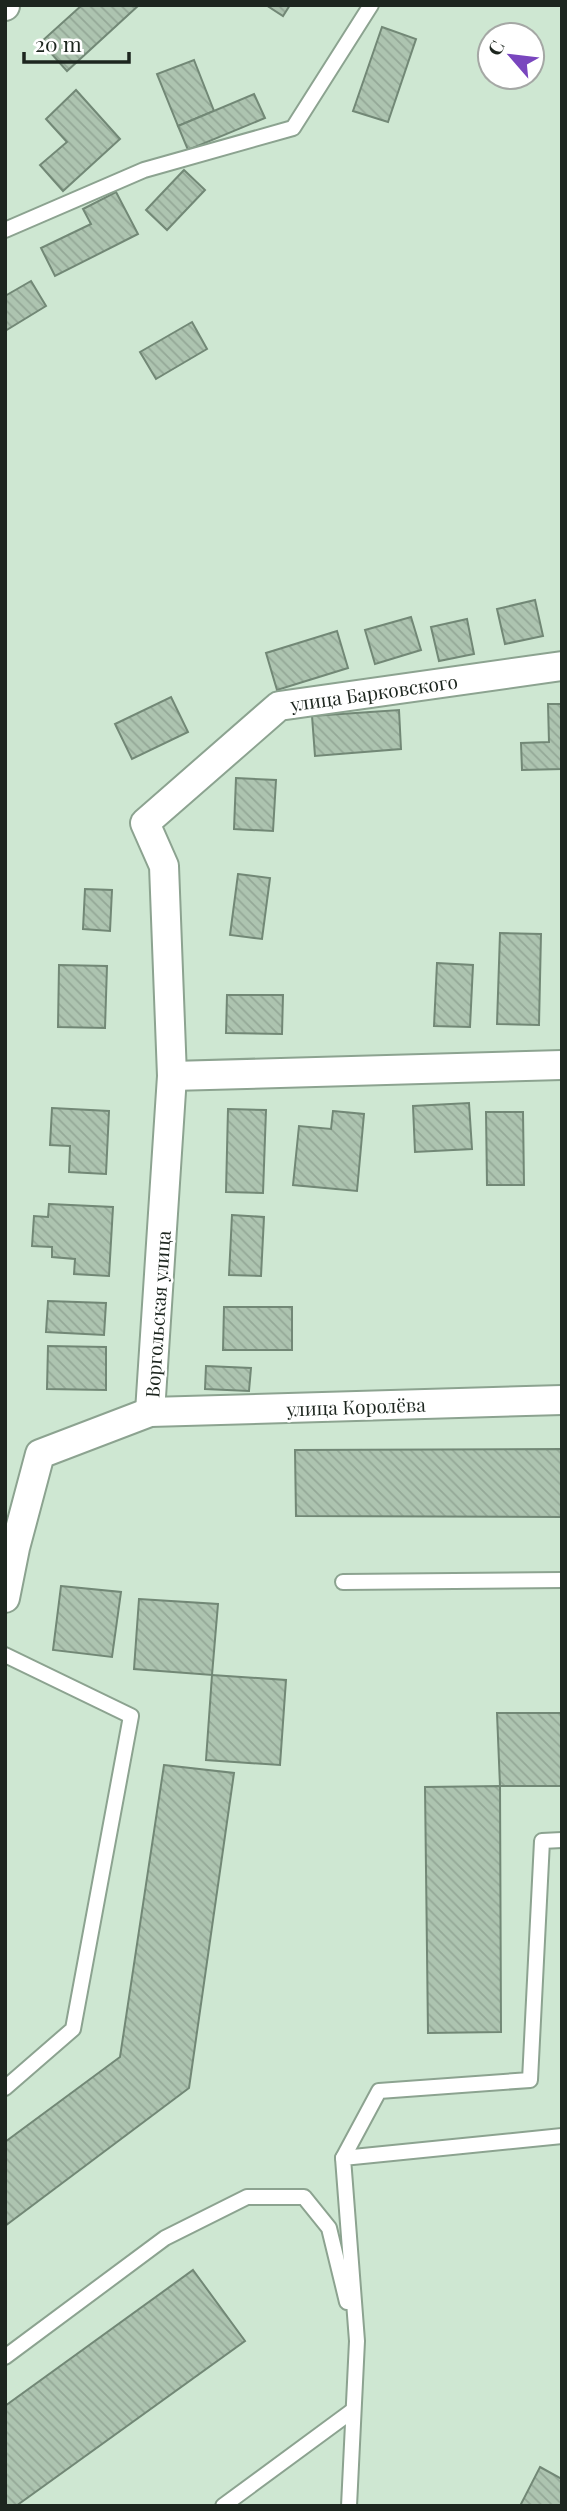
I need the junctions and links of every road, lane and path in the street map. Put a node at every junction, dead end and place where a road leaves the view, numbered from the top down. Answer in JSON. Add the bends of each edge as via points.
{"nodes":[{"id":1,"x":372,"y":5,"type":"edge"},
{"id":2,"x":5,"y":230,"type":"edge"},
{"id":3,"x":562,"y":666,"type":"edge"},
{"id":4,"x":145,"y":823,"type":"joint"},
{"id":5,"x":562,"y":1065,"type":"edge"},
{"id":6,"x":172,"y":1076,"type":"junction"},
{"id":7,"x":562,"y":1400,"type":"edge"},
{"id":8,"x":150,"y":1412,"type":"junction"},
{"id":9,"x":562,"y":1580,"type":"edge"},
{"id":10,"x":342,"y":1582,"type":"dead end"},
{"id":11,"x":5,"y":1598,"type":"edge"},
{"id":12,"x":5,"y":1656,"type":"edge"},
{"id":13,"x":562,"y":1840,"type":"edge"},
{"id":14,"x":5,"y":2088,"type":"edge"},
{"id":15,"x":562,"y":2136,"type":"edge"},
{"id":16,"x":343,"y":2158,"type":"junction"},
{"id":17,"x":357,"y":2341,"type":"junction"},
{"id":18,"x":5,"y":2357,"type":"edge"},
{"id":19,"x":352,"y":2411,"type":"junction"},
{"id":20,"x":223,"y":2506,"type":"edge"},
{"id":21,"x":349,"y":2506,"type":"edge"}],
"edges":[{"from":1,"to":2,"type":"lane","via":[[293,128],[144,170]]},
{"from":3,"to":4,"type":"street","name":"улица Барковского","via":[[279,706]]},
{"from":4,"to":6,"type":"street","name":"Воргольская улица","via":[[163,866]]},
{"from":5,"to":6,"type":"street"},
{"from":6,"to":8,"type":"street","name":"Воргольская улица"},
{"from":7,"to":8,"type":"street","name":"улица Королёва"},
{"from":8,"to":11,"type":"street","name":"Воргольская улица","via":[[40,1454]]},
{"from":9,"to":10,"type":"lane"},
{"from":12,"to":14,"type":"lane","via":[[131,1716],[73,2028]]},
{"from":13,"to":16,"type":"lane","via":[[542,1841],[530,2080],[379,2091]]},
{"from":15,"to":16,"type":"lane"},
{"from":16,"to":17,"type":"lane"},
{"from":17,"to":18,"type":"lane","via":[[329,2228],[304,2197],[247,2197],[165,2238]]},
{"from":17,"to":19,"type":"lane"},
{"from":19,"to":20,"type":"lane"},
{"from":19,"to":21,"type":"lane"}]}
